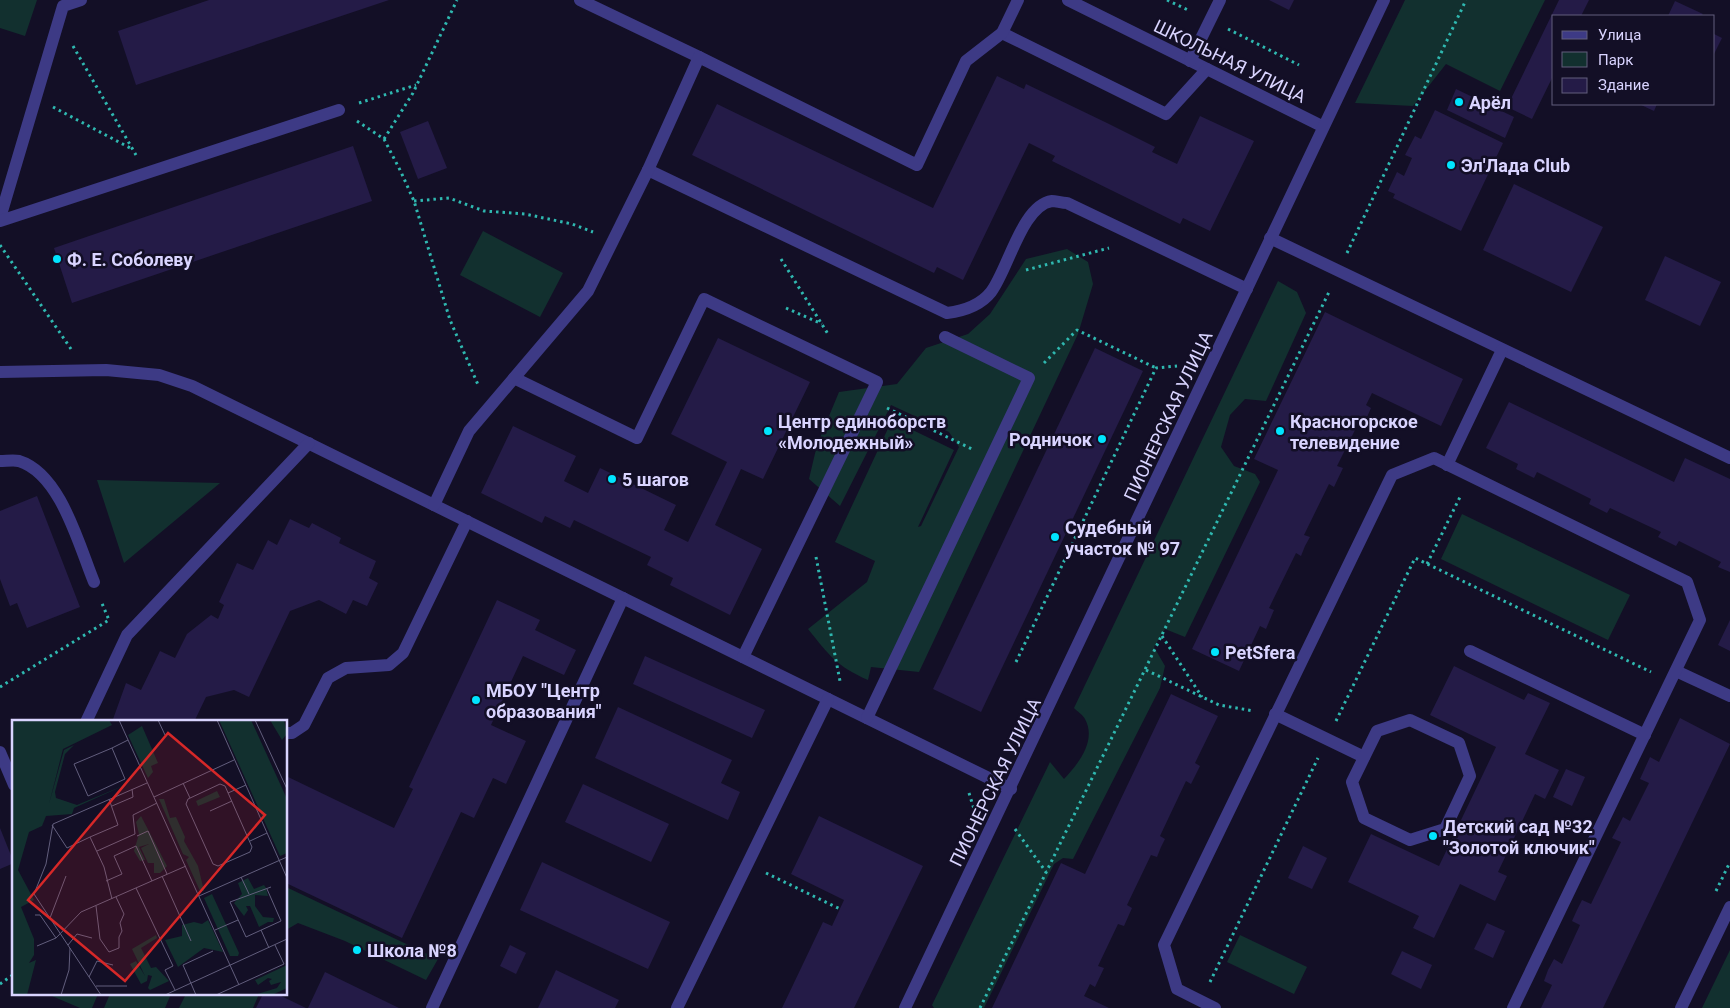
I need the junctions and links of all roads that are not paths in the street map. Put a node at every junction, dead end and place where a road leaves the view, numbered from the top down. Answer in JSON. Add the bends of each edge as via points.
{"nodes":[{"id":1,"x":81,"y":0,"type":"edge"},
{"id":2,"x":580,"y":0,"type":"edge"},
{"id":3,"x":1018,"y":0,"type":"edge"},
{"id":4,"x":1068,"y":0,"type":"edge"},
{"id":5,"x":1220,"y":0,"type":"edge"},
{"id":6,"x":1384,"y":0,"type":"edge"},
{"id":7,"x":1002,"y":33,"type":"junction"},
{"id":8,"x":699,"y":57,"type":"junction"},
{"id":9,"x":1190,"y":61,"type":"junction"},
{"id":10,"x":1207,"y":69,"type":"junction"},
{"id":11,"x":339,"y":110,"type":"road end"},
{"id":12,"x":1322,"y":126,"type":"junction"},
{"id":13,"x":648,"y":170,"type":"junction"},
{"id":14,"x":0,"y":220,"type":"edge"},
{"id":15,"x":1270,"y":238,"type":"junction"},
{"id":16,"x":1247,"y":290,"type":"junction"},
{"id":17,"x":945,"y":338,"type":"dead end"},
{"id":18,"x":1502,"y":350,"type":"junction"},
{"id":19,"x":0,"y":372,"type":"edge"},
{"id":20,"x":514,"y":378,"type":"junction"},
{"id":21,"x":309,"y":444,"type":"junction"},
{"id":22,"x":1730,"y":458,"type":"edge"},
{"id":23,"x":0,"y":461,"type":"edge"},
{"id":24,"x":1447,"y":464,"type":"junction"},
{"id":25,"x":434,"y":505,"type":"junction"},
{"id":26,"x":467,"y":521,"type":"junction"},
{"id":27,"x":94,"y":582,"type":"road end"},
{"id":28,"x":623,"y":598,"type":"junction"},
{"id":29,"x":1470,"y":651,"type":"dead end"},
{"id":30,"x":743,"y":657,"type":"junction"},
{"id":31,"x":1676,"y":671,"type":"junction"},
{"id":32,"x":1730,"y":696,"type":"edge"},
{"id":33,"x":828,"y":698,"type":"junction"},
{"id":34,"x":1275,"y":714,"type":"junction"},
{"id":35,"x":867,"y":718,"type":"junction"},
{"id":36,"x":87,"y":720,"type":"edge"},
{"id":37,"x":288,"y":733,"type":"edge"},
{"id":38,"x":1645,"y":735,"type":"junction"},
{"id":39,"x":0,"y":752,"type":"edge"},
{"id":40,"x":1364,"y":757,"type":"junction"},
{"id":41,"x":12,"y":780,"type":"edge"},
{"id":42,"x":1011,"y":789,"type":"junction"},
{"id":43,"x":1730,"y":907,"type":"edge"},
{"id":44,"x":432,"y":1008,"type":"edge"},
{"id":45,"x":677,"y":1008,"type":"edge"},
{"id":46,"x":905,"y":1008,"type":"edge"},
{"id":47,"x":1215,"y":1008,"type":"edge"},
{"id":48,"x":1513,"y":1008,"type":"edge"},
{"id":49,"x":1681,"y":1008,"type":"edge"}],
"edges":[{"from":1,"to":14,"type":"street","via":[[63,6]]},
{"from":2,"to":8,"type":"street"},
{"from":3,"to":7,"type":"street"},
{"from":4,"to":9,"type":"street","name":"ШКОЛЬНАЯ УЛИЦА"},
{"from":5,"to":9,"type":"street"},
{"from":6,"to":12,"type":"street","name":"ПИОНЕРСКАЯ УЛИЦА"},
{"from":7,"to":8,"type":"street","via":[[966,62],[917,165]]},
{"from":7,"to":10,"type":"street","via":[[1166,114]]},
{"from":8,"to":13,"type":"street"},
{"from":9,"to":10,"type":"street","name":"ШКОЛЬНАЯ УЛИЦА"},
{"from":10,"to":12,"type":"street","name":"ШКОЛЬНАЯ УЛИЦА"},
{"from":11,"to":14,"type":"street"},
{"from":12,"to":15,"type":"street","name":"ПИОНЕРСКАЯ УЛИЦА"},
{"from":13,"to":16,"type":"street","via":[[947,313],[965,310],[991,292],[1029,218],[1039,206],[1052,201],[1067,204]]},
{"from":13,"to":20,"type":"street","via":[[588,291]]},
{"from":15,"to":16,"type":"street","name":"ПИОНЕРСКАЯ УЛИЦА"},
{"from":15,"to":18,"type":"street"},
{"from":16,"to":42,"type":"street","name":"ПИОНЕРСКАЯ УЛИЦА"},
{"from":17,"to":35,"type":"street","via":[[1029,378]]},
{"from":18,"to":22,"type":"street"},
{"from":18,"to":24,"type":"street"},
{"from":19,"to":21,"type":"street","via":[[85,370],[159,375],[192,386]]},
{"from":20,"to":25,"type":"street","via":[[469,431]]},
{"from":20,"to":30,"type":"street","via":[[637,438],[704,299],[877,382]]},
{"from":21,"to":25,"type":"street"},
{"from":21,"to":36,"type":"street","via":[[127,635]]},
{"from":23,"to":27,"type":"street","via":[[19,461],[38,472],[60,497]]},
{"from":24,"to":31,"type":"street","via":[[1687,582],[1700,620]]},
{"from":24,"to":34,"type":"street","via":[[1434,458],[1392,475]]},
{"from":25,"to":26,"type":"street"},
{"from":26,"to":28,"type":"street"},
{"from":26,"to":37,"type":"street","via":[[403,652],[389,666],[346,668],[328,678],[304,725]]},
{"from":28,"to":30,"type":"street"},
{"from":28,"to":44,"type":"street"},
{"from":29,"to":38,"type":"street"},
{"from":30,"to":33,"type":"street"},
{"from":31,"to":32,"type":"street"},
{"from":31,"to":38,"type":"street"},
{"from":33,"to":35,"type":"street"},
{"from":33,"to":45,"type":"street"},
{"from":34,"to":40,"type":"street"},
{"from":34,"to":47,"type":"street","via":[[1164,945],[1177,989]]},
{"from":35,"to":42,"type":"street"},
{"from":38,"to":48,"type":"street"},
{"from":39,"to":41,"type":"street"},
{"from":40,"to":40,"type":"street","via":[[1377,731],[1410,720],[1459,743],[1470,776],[1445,828],[1410,840],[1364,818],[1352,782]]},
{"from":42,"to":46,"type":"street","name":"ПИОНЕРСКАЯ УЛИЦА"},
{"from":43,"to":49,"type":"street"}]}
